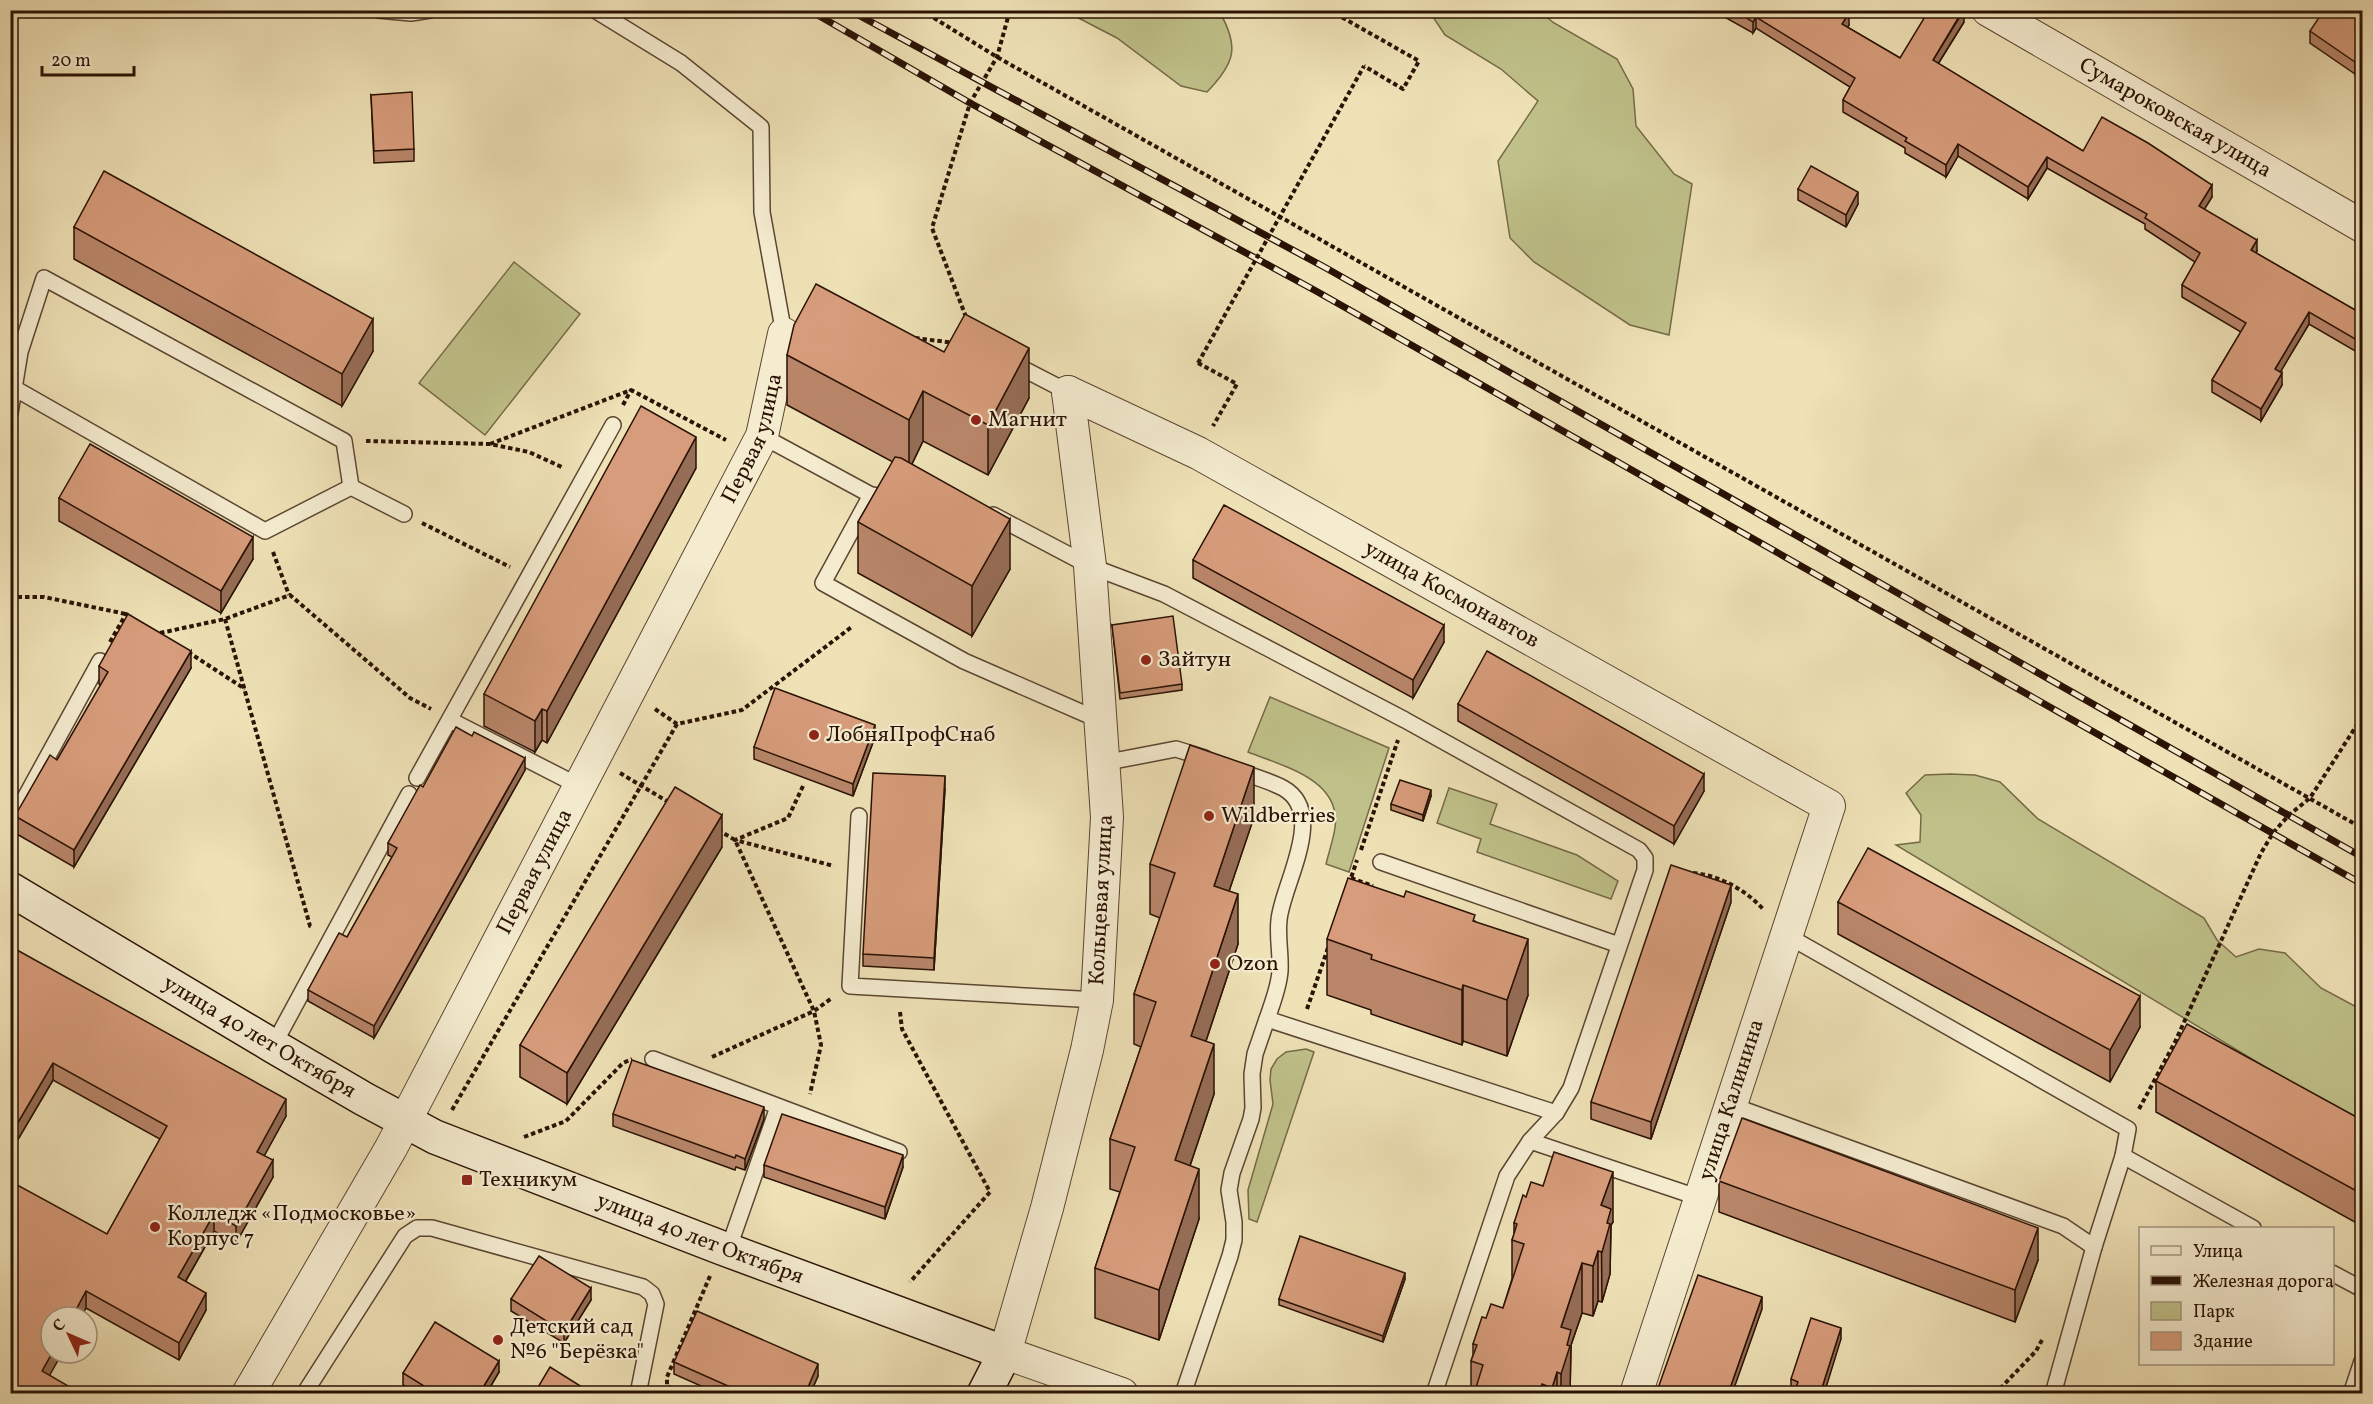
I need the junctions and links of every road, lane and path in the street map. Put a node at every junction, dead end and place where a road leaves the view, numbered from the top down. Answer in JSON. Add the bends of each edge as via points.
{"nodes":[{"id":1,"x":378,"y":10,"type":"edge"},
{"id":2,"x":430,"y":10,"type":"edge"},
{"id":3,"x":595,"y":10,"type":"edge"},
{"id":4,"x":921,"y":10,"type":"edge"},
{"id":5,"x":1010,"y":10,"type":"edge"},
{"id":6,"x":1329,"y":10,"type":"edge"},
{"id":7,"x":1988,"y":10,"type":"edge"},
{"id":8,"x":997,"y":57,"type":"junction"},
{"id":9,"x":2362,"y":226,"type":"edge"},
{"id":10,"x":784,"y":334,"type":"joint"},
{"id":11,"x":909,"y":337,"type":"edge"},
{"id":12,"x":976,"y":345,"type":"junction"},
{"id":13,"x":14,"y":388,"type":"junction"},
{"id":14,"x":1068,"y":392,"type":"junction"},
{"id":15,"x":10,"y":413,"type":"edge"},
{"id":16,"x":613,"y":425,"type":"dead end"},
{"id":17,"x":762,"y":436,"type":"junction"},
{"id":18,"x":344,"y":441,"type":"junction"},
{"id":19,"x":1198,"y":453,"type":"junction"},
{"id":20,"x":584,"y":477,"type":"junction"},
{"id":21,"x":351,"y":487,"type":"junction"},
{"id":22,"x":871,"y":495,"type":"junction"},
{"id":23,"x":906,"y":499,"type":"edge"},
{"id":24,"x":977,"y":506,"type":"edge"},
{"id":25,"x":404,"y":514,"type":"joint"},
{"id":26,"x":265,"y":531,"type":"junction"},
{"id":27,"x":1090,"y":566,"type":"junction"},
{"id":28,"x":529,"y":576,"type":"junction"},
{"id":29,"x":290,"y":595,"type":"junction"},
{"id":30,"x":10,"y":597,"type":"edge"},
{"id":31,"x":873,"y":611,"type":"junction"},
{"id":32,"x":126,"y":614,"type":"junction"},
{"id":33,"x":134,"y":618,"type":"edge"},
{"id":34,"x":225,"y":619,"type":"junction"},
{"id":35,"x":151,"y":628,"type":"edge"},
{"id":36,"x":160,"y":633,"type":"junction"},
{"id":37,"x":169,"y":639,"type":"edge"},
{"id":38,"x":179,"y":645,"type":"edge"},
{"id":39,"x":100,"y":661,"type":"joint"},
{"id":40,"x":245,"y":689,"type":"junction"},
{"id":41,"x":629,"y":692,"type":"junction"},
{"id":42,"x":2362,"y":717,"type":"edge"},
{"id":43,"x":450,"y":720,"type":"junction"},
{"id":44,"x":1099,"y":720,"type":"junction"},
{"id":45,"x":1404,"y":720,"type":"junction"},
{"id":46,"x":677,"y":724,"type":"junction"},
{"id":47,"x":596,"y":757,"type":"junction"},
{"id":48,"x":1103,"y":763,"type":"junction"},
{"id":49,"x":417,"y":778,"type":"dead end"},
{"id":50,"x":803,"y":786,"type":"dead end"},
{"id":51,"x":581,"y":787,"type":"junction"},
{"id":52,"x":642,"y":787,"type":"junction"},
{"id":53,"x":409,"y":794,"type":"dead end"},
{"id":54,"x":2310,"y":798,"type":"junction"},
{"id":55,"x":673,"y":805,"type":"edge"},
{"id":56,"x":1829,"y":806,"type":"joint"},
{"id":57,"x":859,"y":816,"type":"dead end"},
{"id":58,"x":10,"y":825,"type":"edge"},
{"id":59,"x":715,"y":828,"type":"edge"},
{"id":60,"x":2362,"y":828,"type":"edge"},
{"id":61,"x":735,"y":840,"type":"junction"},
{"id":62,"x":1381,"y":862,"type":"dead end"},
{"id":63,"x":1645,"y":870,"type":"junction"},
{"id":64,"x":855,"y":871,"type":"junction"},
{"id":65,"x":10,"y":889,"type":"edge"},
{"id":66,"x":1347,"y":889,"type":"edge"},
{"id":67,"x":1786,"y":935,"type":"junction"},
{"id":68,"x":330,"y":940,"type":"junction"},
{"id":69,"x":1329,"y":943,"type":"dead end"},
{"id":70,"x":1619,"y":945,"type":"junction"},
{"id":71,"x":850,"y":986,"type":"junction"},
{"id":72,"x":896,"y":988,"type":"junction"},
{"id":73,"x":1097,"y":1000,"type":"junction"},
{"id":74,"x":814,"y":1011,"type":"junction"},
{"id":75,"x":1267,"y":1019,"type":"junction"},
{"id":76,"x":1300,"y":1030,"type":"junction"},
{"id":77,"x":273,"y":1046,"type":"junction"},
{"id":78,"x":653,"y":1059,"type":"joint"},
{"id":79,"x":683,"y":1070,"type":"junction"},
{"id":80,"x":1731,"y":1105,"type":"junction"},
{"id":81,"x":778,"y":1107,"type":"junction"},
{"id":82,"x":1557,"y":1113,"type":"junction"},
{"id":83,"x":804,"y":1117,"type":"junction"},
{"id":84,"x":405,"y":1120,"type":"junction"},
{"id":85,"x":2128,"y":1129,"type":"junction"},
{"id":86,"x":435,"y":1137,"type":"junction"},
{"id":87,"x":517,"y":1140,"type":"dead end"},
{"id":88,"x":1530,"y":1141,"type":"junction"},
{"id":89,"x":899,"y":1152,"type":"edge"},
{"id":90,"x":2123,"y":1156,"type":"junction"},
{"id":91,"x":1700,"y":1198,"type":"junction"},
{"id":92,"x":2251,"y":1227,"type":"edge"},
{"id":93,"x":2094,"y":1247,"type":"junction"},
{"id":94,"x":725,"y":1249,"type":"junction"},
{"id":95,"x":2334,"y":1274,"type":"edge"},
{"id":96,"x":910,"y":1282,"type":"dead end"},
{"id":97,"x":2362,"y":1289,"type":"edge"},
{"id":98,"x":1005,"y":1353,"type":"junction"},
{"id":99,"x":2362,"y":1361,"type":"edge"},
{"id":100,"x":248,"y":1394,"type":"edge"},
{"id":101,"x":304,"y":1394,"type":"edge"},
{"id":102,"x":638,"y":1394,"type":"edge"},
{"id":103,"x":678,"y":1394,"type":"edge"},
{"id":104,"x":984,"y":1394,"type":"edge"},
{"id":105,"x":1122,"y":1394,"type":"edge"},
{"id":106,"x":1183,"y":1394,"type":"edge"},
{"id":107,"x":1434,"y":1394,"type":"edge"},
{"id":108,"x":1636,"y":1394,"type":"edge"},
{"id":109,"x":2053,"y":1394,"type":"edge"},
{"id":110,"x":2351,"y":1394,"type":"edge"}],
"edges":[{"from":1,"to":2,"type":"lane"},
{"from":3,"to":10,"type":"lane","via":[[681,63],[761,127],[762,212]]},
{"from":4,"to":8,"type":"path"},
{"from":5,"to":8,"type":"path"},
{"from":6,"to":19,"type":"path","bridge":true,"via":[[1419,61],[1404,89],[1364,66],[1198,363],[1237,384]]},
{"from":7,"to":9,"type":"street","name":"Сумароковская улица"},
{"from":8,"to":12,"type":"path","via":[[970,103],[932,228]]},
{"from":8,"to":54,"type":"path"},
{"from":10,"to":17,"type":"street","name":"Первая улица"},
{"from":11,"to":12,"type":"path"},
{"from":12,"to":14,"type":"lane"},
{"from":13,"to":15,"type":"lane"},
{"from":13,"to":18,"type":"lane","via":[[20,352],[44,278]]},
{"from":13,"to":26,"type":"lane"},
{"from":14,"to":19,"type":"street","name":"улица Космонавтов"},
{"from":14,"to":27,"type":"street","name":"Кольцевая улица"},
{"from":16,"to":20,"type":"lane"},
{"from":17,"to":22,"type":"lane"},
{"from":17,"to":41,"type":"street","name":"Первая улица"},
{"from":18,"to":20,"type":"path","via":[[490,444],[529,452]]},
{"from":18,"to":21,"type":"lane"},
{"from":19,"to":56,"type":"street","name":"улица Космонавтов"},
{"from":20,"to":28,"type":"lane"},
{"from":21,"to":25,"type":"lane"},
{"from":21,"to":26,"type":"lane"},
{"from":22,"to":23,"type":"lane"},
{"from":22,"to":31,"type":"lane","via":[[823,583]]},
{"from":24,"to":27,"type":"lane"},
{"from":25,"to":28,"type":"path"},
{"from":26,"to":29,"type":"path"},
{"from":27,"to":44,"type":"street","name":"Кольцевая улица"},
{"from":27,"to":45,"type":"lane","via":[[1164,594]]},
{"from":28,"to":43,"type":"lane"},
{"from":29,"to":34,"type":"path"},
{"from":29,"to":43,"type":"path","via":[[410,698]]},
{"from":30,"to":32,"type":"path","via":[[44,597]]},
{"from":31,"to":44,"type":"lane","via":[[963,661]]},
{"from":31,"to":46,"type":"path","via":[[742,710]]},
{"from":32,"to":33,"type":"path"},
{"from":32,"to":39,"type":"path"},
{"from":34,"to":36,"type":"path"},
{"from":34,"to":40,"type":"path"},
{"from":35,"to":36,"type":"path"},
{"from":36,"to":37,"type":"path"},
{"from":38,"to":40,"type":"path"},
{"from":39,"to":58,"type":"lane"},
{"from":40,"to":68,"type":"path","via":[[310,926]]},
{"from":41,"to":46,"type":"path"},
{"from":41,"to":47,"type":"street","name":"Первая улица"},
{"from":42,"to":54,"type":"path"},
{"from":43,"to":49,"type":"lane"},
{"from":43,"to":51,"type":"lane"},
{"from":44,"to":48,"type":"street","name":"Кольцевая улица"},
{"from":45,"to":63,"type":"lane","via":[[1639,850],[1645,858]]},
{"from":45,"to":66,"type":"path"},
{"from":46,"to":52,"type":"path"},
{"from":47,"to":51,"type":"street","name":"Первая улица"},
{"from":47,"to":52,"type":"path"},
{"from":48,"to":73,"type":"street","name":"Кольцевая улица","via":[[1107,817]]},
{"from":48,"to":75,"type":"lane","via":[[1176,749],[1284,789],[1297,803],[1302,843],[1279,918],[1280,972]]},
{"from":50,"to":61,"type":"path","via":[[788,818]]},
{"from":51,"to":84,"type":"street","name":"Первая улица"},
{"from":52,"to":55,"type":"path"},
{"from":52,"to":86,"type":"path"},
{"from":53,"to":68,"type":"lane"},
{"from":54,"to":60,"type":"path"},
{"from":54,"to":85,"type":"path","via":[[2289,815],[2261,853],[2175,1042]]},
{"from":56,"to":67,"type":"street","name":"улица Калинина"},
{"from":57,"to":64,"type":"lane"},
{"from":59,"to":61,"type":"path"},
{"from":61,"to":64,"type":"path"},
{"from":61,"to":74,"type":"path"},
{"from":62,"to":70,"type":"lane"},
{"from":63,"to":67,"type":"path","via":[[1709,874],[1752,896]]},
{"from":63,"to":70,"type":"lane"},
{"from":64,"to":71,"type":"lane"},
{"from":65,"to":77,"type":"street","name":"улица 40 лет Октября"},
{"from":67,"to":80,"type":"street","name":"улица Калинина"},
{"from":67,"to":85,"type":"lane"},
{"from":68,"to":77,"type":"lane"},
{"from":69,"to":76,"type":"path"},
{"from":70,"to":82,"type":"lane","via":[[1571,1088]]},
{"from":71,"to":72,"type":"lane"},
{"from":71,"to":74,"type":"path"},
{"from":72,"to":73,"type":"lane"},
{"from":72,"to":96,"type":"path","via":[[902,1029],[990,1192]]},
{"from":73,"to":98,"type":"street","name":"Кольцевая улица","via":[[1047,1208]]},
{"from":74,"to":79,"type":"path"},
{"from":74,"to":83,"type":"path","via":[[821,1045]]},
{"from":75,"to":76,"type":"lane"},
{"from":75,"to":106,"type":"lane","via":[[1255,1054],[1251,1119],[1229,1190],[1234,1240]]},
{"from":76,"to":82,"type":"lane"},
{"from":77,"to":84,"type":"street","name":"улица 40 лет Октября"},
{"from":78,"to":79,"type":"lane"},
{"from":78,"to":87,"type":"path","via":[[638,1056],[623,1063],[566,1121]]},
{"from":79,"to":81,"type":"lane"},
{"from":80,"to":91,"type":"street","name":"улица Калинина"},
{"from":80,"to":93,"type":"lane","via":[[2063,1226]]},
{"from":81,"to":83,"type":"lane"},
{"from":81,"to":94,"type":"lane"},
{"from":82,"to":88,"type":"lane"},
{"from":83,"to":89,"type":"lane"},
{"from":84,"to":86,"type":"street","name":"улица 40 лет Октября"},
{"from":84,"to":100,"type":"street","name":"Первая улица"},
{"from":85,"to":90,"type":"lane"},
{"from":86,"to":94,"type":"street","name":"улица 40 лет Октября"},
{"from":88,"to":91,"type":"lane"},
{"from":88,"to":107,"type":"lane","via":[[1507,1176]]},
{"from":90,"to":92,"type":"lane"},
{"from":90,"to":93,"type":"lane"},
{"from":91,"to":108,"type":"street","name":"улица Калинина"},
{"from":93,"to":109,"type":"lane"},
{"from":94,"to":98,"type":"street","name":"улица 40 лет Октября"},
{"from":94,"to":103,"type":"path","via":[[667,1377],[667,1385]]},
{"from":95,"to":97,"type":"lane"},
{"from":98,"to":104,"type":"street","name":"Кольцевая улица"},
{"from":98,"to":105,"type":"street","name":"улица 40 лет Октября"},
{"from":99,"to":110,"type":"lane"},
{"from":101,"to":102,"type":"lane","via":[[405,1236],[417,1228],[432,1228],[643,1287],[656,1304]]}]}
